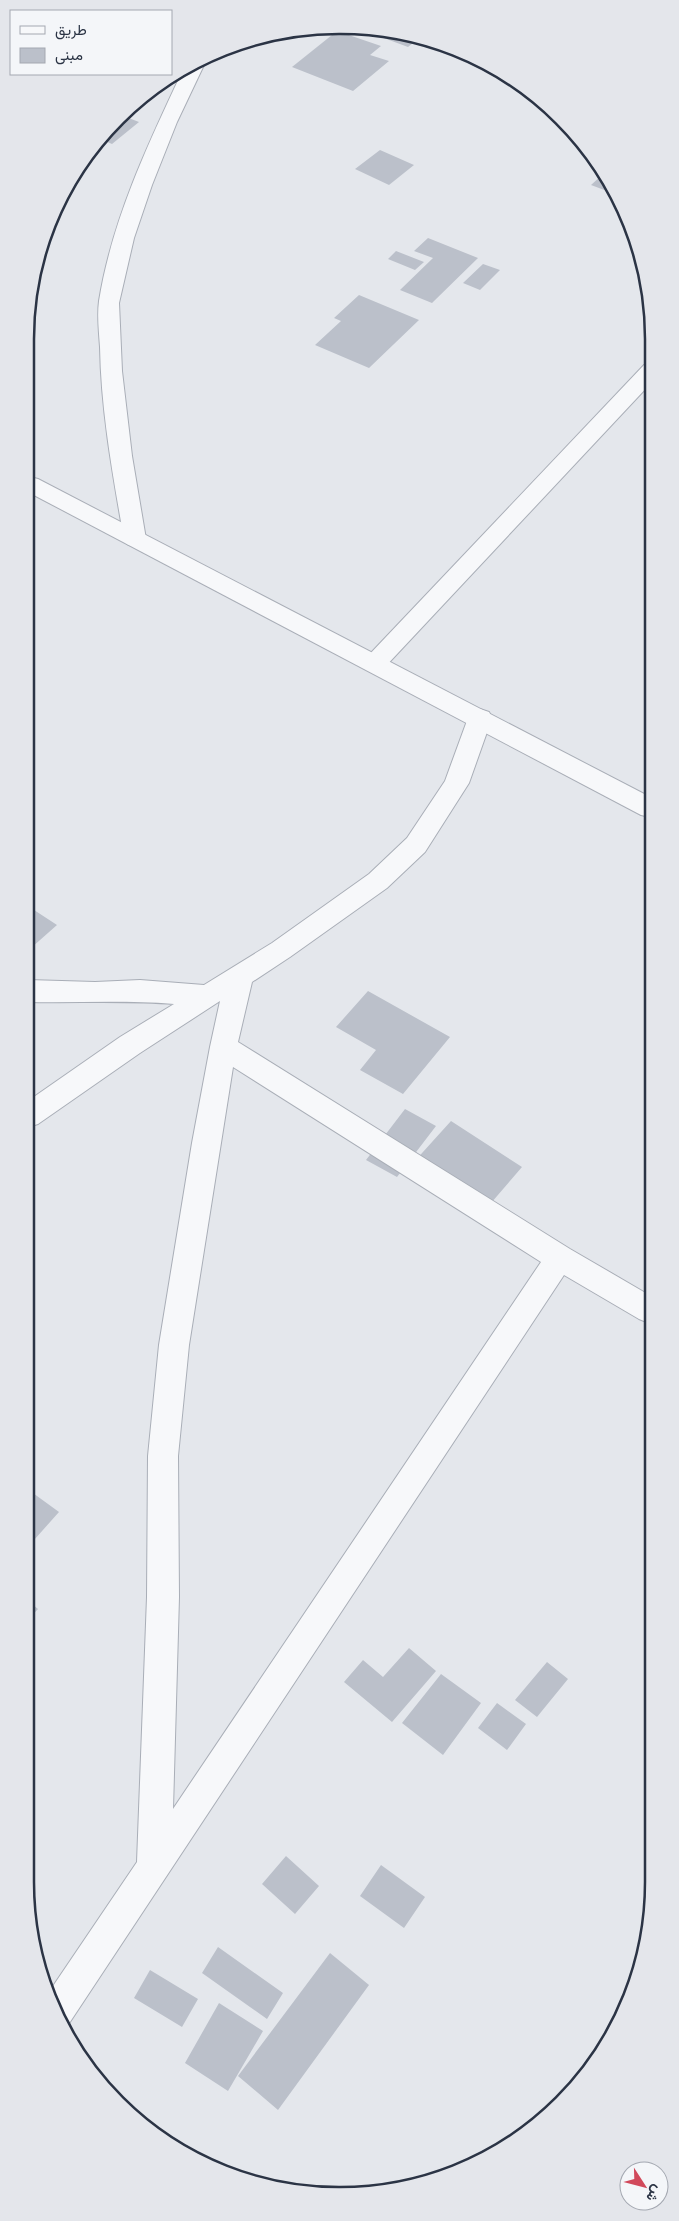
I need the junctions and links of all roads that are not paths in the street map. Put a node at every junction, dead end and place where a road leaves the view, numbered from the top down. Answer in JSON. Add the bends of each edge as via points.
{"nodes":[{"id":1,"x":193,"y":72,"type":"edge"},
{"id":2,"x":645,"y":376,"type":"edge"},
{"id":3,"x":34,"y":486,"type":"edge"},
{"id":4,"x":135,"y":539,"type":"junction"},
{"id":5,"x":375,"y":663,"type":"junction"},
{"id":6,"x":480,"y":718,"type":"junction"},
{"id":7,"x":645,"y":805,"type":"edge"},
{"id":8,"x":240,"y":975,"type":"junction"},
{"id":9,"x":34,"y":991,"type":"edge"},
{"id":10,"x":208,"y":996,"type":"junction"},
{"id":11,"x":224,"y":1047,"type":"junction"},
{"id":12,"x":34,"y":1112,"type":"edge"},
{"id":13,"x":560,"y":1258,"type":"junction"},
{"id":14,"x":645,"y":1308,"type":"edge"},
{"id":15,"x":154,"y":1867,"type":"junction"},
{"id":16,"x":60,"y":2007,"type":"edge"}],
"edges":[{"from":1,"to":4,"type":"street","via":[[142,185],[124,238],[109,303],[110,371]]},
{"from":2,"to":5,"type":"street"},
{"from":3,"to":4,"type":"street"},
{"from":4,"to":5,"type":"street"},
{"from":5,"to":6,"type":"street"},
{"from":6,"to":7,"type":"street"},
{"from":6,"to":8,"type":"street","via":[[457,783],[416,845],[371,886]]},
{"from":8,"to":10,"type":"street"},
{"from":8,"to":11,"type":"street"},
{"from":9,"to":10,"type":"street","via":[[140,991]]},
{"from":10,"to":12,"type":"street"},
{"from":11,"to":13,"type":"street"},
{"from":11,"to":15,"type":"street","via":[[174,1345],[163,1456]]},
{"from":13,"to":14,"type":"street"},
{"from":13,"to":15,"type":"street"},
{"from":15,"to":16,"type":"street"}]}
